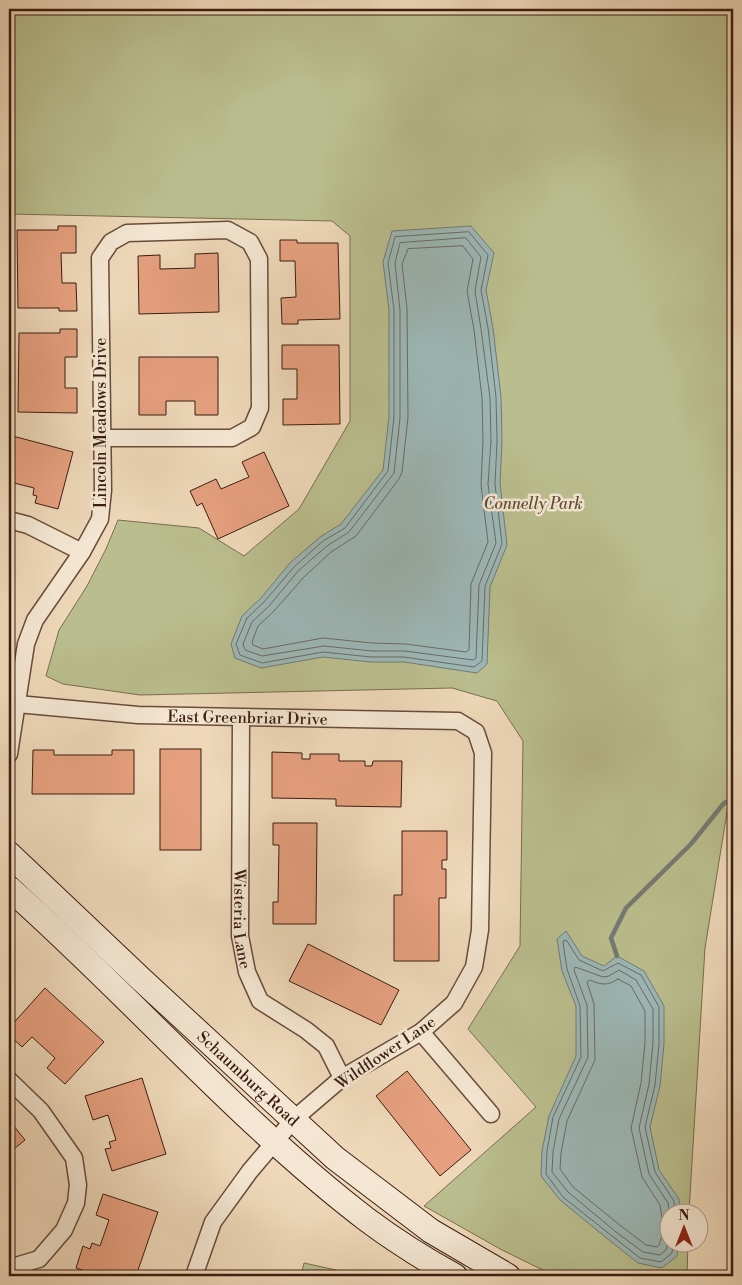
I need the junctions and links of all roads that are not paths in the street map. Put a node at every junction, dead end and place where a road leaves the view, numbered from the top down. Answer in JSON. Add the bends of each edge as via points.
{"nodes":[{"id":1,"x":103,"y":438,"type":"junction"},
{"id":2,"x":9,"y":520,"type":"edge"},
{"id":3,"x":82,"y":552,"type":"junction"},
{"id":4,"x":17,"y":704,"type":"junction"},
{"id":5,"x":241,"y":718,"type":"junction"},
{"id":6,"x":476,"y":732,"type":"joint"},
{"id":7,"x":9,"y":754,"type":"edge"},
{"id":8,"x":9,"y":854,"type":"edge"},
{"id":9,"x":9,"y":888,"type":"edge"},
{"id":10,"x":421,"y":1032,"type":"junction"},
{"id":11,"x":342,"y":1078,"type":"junction"},
{"id":12,"x":9,"y":1080,"type":"edge"},
{"id":13,"x":491,"y":1114,"type":"dead end"},
{"id":14,"x":294,"y":1119,"type":"junction"},
{"id":15,"x":274,"y":1143,"type":"junction"},
{"id":16,"x":9,"y":1268,"type":"edge"},
{"id":17,"x":194,"y":1276,"type":"edge"},
{"id":18,"x":455,"y":1276,"type":"edge"},
{"id":19,"x":508,"y":1276,"type":"edge"}],
"edges":[{"from":1,"to":1,"type":"street","name":"Lincoln Meadows Drive","via":[[100,258],[111,242],[127,233],[228,230],[250,242],[258,260],[260,408],[252,427],[232,438]]},
{"from":1,"to":3,"type":"street","name":"Lincoln Meadows Drive","via":[[100,519]]},
{"from":2,"to":3,"type":"street","via":[[28,525]]},
{"from":3,"to":4,"type":"street","name":"Lincoln Meadows Drive","via":[[35,620],[26,644]]},
{"from":4,"to":5,"type":"street","name":"East Greenbriar Drive","via":[[138,716]]},
{"from":4,"to":7,"type":"street","name":"Lincoln Meadows Drive"},
{"from":5,"to":6,"type":"street","name":"East Greenbriar Drive","via":[[458,721]]},
{"from":5,"to":11,"type":"street","name":"Wisteria Lane","via":[[240,936],[247,972],[260,1001],[326,1046]]},
{"from":6,"to":10,"type":"street","name":"Wildflower Lane","via":[[483,753],[480,930],[474,967],[454,1003]]},
{"from":8,"to":14,"type":"street","name":"Schaumburg Road"},
{"from":9,"to":15,"type":"street","name":"Schaumburg Road"},
{"from":10,"to":11,"type":"street","name":"Wildflower Lane"},
{"from":10,"to":13,"type":"street"},
{"from":11,"to":14,"type":"street","name":"Wildflower Lane"},
{"from":12,"to":16,"type":"street","via":[[41,1112],[74,1158],[78,1185],[76,1203],[64,1230],[39,1259]]},
{"from":14,"to":15,"type":"street","name":"Wildflower Lane"},
{"from":14,"to":19,"type":"street","name":"Schaumburg Road","via":[[335,1158],[431,1231]]},
{"from":15,"to":17,"type":"street","name":"Wildflower Lane","via":[[212,1222]]},
{"from":15,"to":18,"type":"street","name":"Schaumburg Road","via":[[366,1219]]}]}
